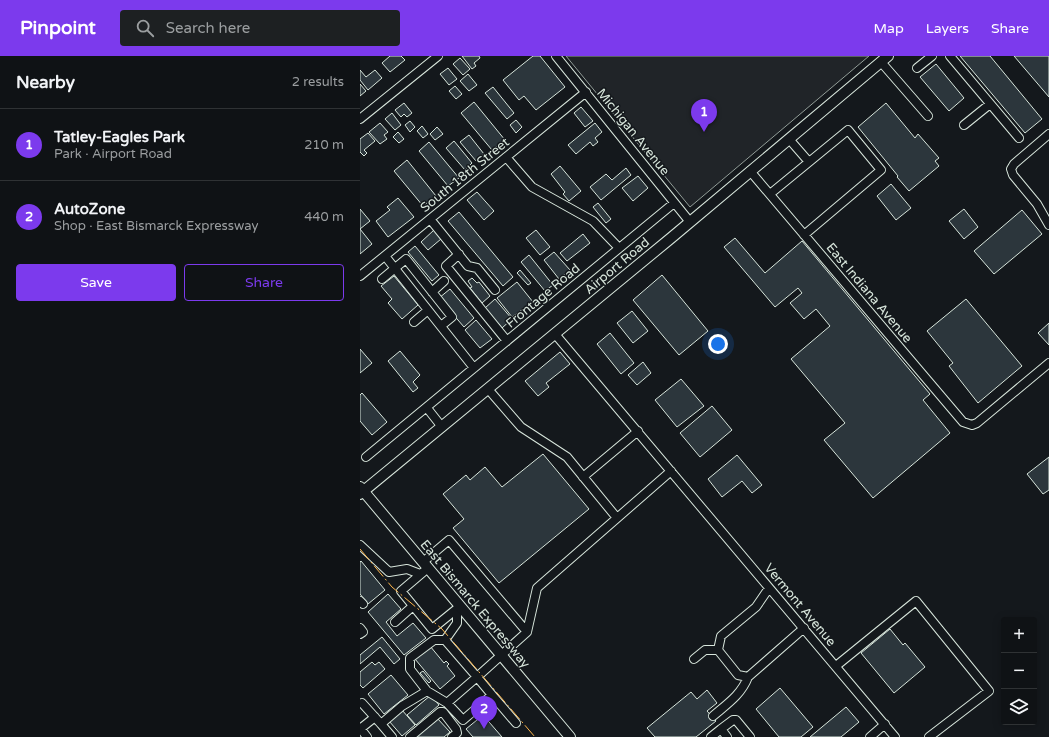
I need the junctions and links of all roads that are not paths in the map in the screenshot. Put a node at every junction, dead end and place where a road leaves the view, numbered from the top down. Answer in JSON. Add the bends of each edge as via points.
{"nodes":[{"id":1,"x":438,"y":56,"type":"edge"},
{"id":2,"x":556,"y":56,"type":"edge"},
{"id":3,"x":932,"y":56,"type":"edge"},
{"id":4,"x":950,"y":56,"type":"edge"},
{"id":5,"x":884,"y":59,"type":"edge"},
{"id":6,"x":917,"y":68,"type":"dead end"},
{"id":7,"x":586,"y":92,"type":"junction"},
{"id":8,"x":990,"y":104,"type":"junction"},
{"id":9,"x":928,"y":116,"type":"dead end"},
{"id":10,"x":360,"y":119,"type":"edge"},
{"id":11,"x":964,"y":125,"type":"dead end"},
{"id":12,"x":1049,"y":134,"type":"edge"},
{"id":13,"x":1019,"y":138,"type":"dead end"},
{"id":14,"x":789,"y":139,"type":"junction"},
{"id":15,"x":506,"y":157,"type":"junction"},
{"id":16,"x":809,"y":162,"type":"junction"},
{"id":17,"x":750,"y":172,"type":"junction"},
{"id":18,"x":770,"y":194,"type":"junction"},
{"id":19,"x":674,"y":203,"type":"junction"},
{"id":20,"x":430,"y":219,"type":"junction"},
{"id":21,"x":690,"y":222,"type":"junction"},
{"id":22,"x":1049,"y":225,"type":"edge"},
{"id":23,"x":804,"y":235,"type":"junction"},
{"id":24,"x":619,"y":248,"type":"junction"},
{"id":25,"x":459,"y":254,"type":"junction"},
{"id":26,"x":385,"y":256,"type":"junction"},
{"id":27,"x":395,"y":268,"type":"junction"},
{"id":28,"x":360,"y":276,"type":"edge"},
{"id":29,"x":382,"y":279,"type":"dead end"},
{"id":30,"x":444,"y":282,"type":"dead end"},
{"id":31,"x":494,"y":290,"type":"dead end"},
{"id":32,"x":432,"y":292,"type":"junction"},
{"id":33,"x":428,"y":310,"type":"junction"},
{"id":34,"x":414,"y":322,"type":"dead end"},
{"id":35,"x":441,"y":326,"type":"junction"},
{"id":36,"x":555,"y":334,"type":"junction"},
{"id":37,"x":507,"y":341,"type":"junction"},
{"id":38,"x":1049,"y":363,"type":"edge"},
{"id":39,"x":474,"y":368,"type":"junction"},
{"id":40,"x":488,"y":389,"type":"junction"},
{"id":41,"x":427,"y":408,"type":"junction"},
{"id":42,"x":442,"y":427,"type":"junction"},
{"id":43,"x":638,"y":432,"type":"junction"},
{"id":44,"x":366,"y":457,"type":"dead end"},
{"id":45,"x":671,"y":471,"type":"junction"},
{"id":46,"x":583,"y":477,"type":"junction"},
{"id":47,"x":361,"y":491,"type":"edge"},
{"id":48,"x":617,"y":518,"type":"junction"},
{"id":49,"x":360,"y":545,"type":"edge"},
{"id":50,"x":424,"y":568,"type":"junction"},
{"id":51,"x":770,"y":588,"type":"junction"},
{"id":52,"x":413,"y":606,"type":"junction"},
{"id":53,"x":458,"y":608,"type":"junction"},
{"id":54,"x":395,"y":622,"type":"dead end"},
{"id":55,"x":360,"y":628,"type":"edge"},
{"id":56,"x":804,"y":628,"type":"junction"},
{"id":57,"x":527,"y":632,"type":"junction"},
{"id":58,"x":360,"y":634,"type":"edge"},
{"id":59,"x":445,"y":640,"type":"junction"},
{"id":60,"x":718,"y":650,"type":"junction"},
{"id":61,"x":501,"y":655,"type":"junction"},
{"id":62,"x":694,"y":659,"type":"dead end"},
{"id":63,"x":836,"y":666,"type":"junction"},
{"id":64,"x":477,"y":677,"type":"junction"},
{"id":65,"x":748,"y":677,"type":"junction"},
{"id":66,"x":427,"y":691,"type":"junction"},
{"id":67,"x":492,"y":695,"type":"junction"},
{"id":68,"x":362,"y":702,"type":"dead end"},
{"id":69,"x":447,"y":703,"type":"junction"},
{"id":70,"x":713,"y":716,"type":"dead end"},
{"id":71,"x":375,"y":717,"type":"junction"},
{"id":72,"x":381,"y":724,"type":"junction"},
{"id":73,"x":516,"y":724,"type":"dead end"},
{"id":74,"x":885,"y":724,"type":"junction"},
{"id":75,"x":360,"y":729,"type":"edge"},
{"id":76,"x":721,"y":729,"type":"junction"},
{"id":77,"x":390,"y":736,"type":"edge"},
{"id":78,"x":367,"y":737,"type":"edge"},
{"id":79,"x":410,"y":737,"type":"edge"},
{"id":80,"x":452,"y":737,"type":"edge"},
{"id":81,"x":570,"y":737,"type":"edge"},
{"id":82,"x":711,"y":737,"type":"edge"},
{"id":83,"x":727,"y":737,"type":"edge"},
{"id":84,"x":750,"y":737,"type":"edge"},
{"id":85,"x":870,"y":737,"type":"edge"},
{"id":86,"x":895,"y":737,"type":"edge"},
{"id":87,"x":929,"y":737,"type":"edge"}],
"edges":[{"from":1,"to":10,"type":"street"},
{"from":2,"to":7,"type":"street","name":"Michigan Avenue"},
{"from":3,"to":6,"type":"street"},
{"from":4,"to":8,"type":"street"},
{"from":5,"to":9,"type":"street"},
{"from":5,"to":14,"type":"main road","name":"Airport Road"},
{"from":7,"to":15,"type":"street","name":"South 18th Street"},
{"from":7,"to":19,"type":"street","name":"Michigan Avenue"},
{"from":8,"to":11,"type":"street"},
{"from":8,"to":13,"type":"street"},
{"from":12,"to":22,"type":"street","via":[[1011,169]]},
{"from":14,"to":16,"type":"street"},
{"from":14,"to":17,"type":"main road","name":"Airport Road"},
{"from":15,"to":20,"type":"street","name":"South 18th Street"},
{"from":15,"to":24,"type":"street","via":[[532,187],[592,221]]},
{"from":16,"to":18,"type":"street"},
{"from":16,"to":23,"type":"street","via":[[848,130],[881,170]]},
{"from":17,"to":18,"type":"street","name":"East Indiana Avenue"},
{"from":17,"to":21,"type":"main road","name":"Airport Road"},
{"from":18,"to":23,"type":"street","name":"East Indiana Avenue"},
{"from":19,"to":21,"type":"street","name":"Michigan Avenue"},
{"from":19,"to":24,"type":"street","name":"Frontage Road"},
{"from":20,"to":25,"type":"street"},
{"from":20,"to":26,"type":"street","name":"South 18th Street"},
{"from":21,"to":36,"type":"main road","name":"Airport Road"},
{"from":23,"to":38,"type":"street","name":"East Indiana Avenue","via":[[963,422],[972,425],[977,423]]},
{"from":24,"to":37,"type":"street","name":"Frontage Road"},
{"from":25,"to":31,"type":"street","via":[[468,266],[477,268]]},
{"from":25,"to":37,"type":"street","via":[[446,266]]},
{"from":26,"to":27,"type":"street"},
{"from":26,"to":28,"type":"street","name":"South 18th Street"},
{"from":27,"to":29,"type":"street"},
{"from":27,"to":32,"type":"street","via":[[406,259]]},
{"from":27,"to":33,"type":"street"},
{"from":30,"to":32,"type":"street"},
{"from":32,"to":35,"type":"street","via":[[452,317]]},
{"from":33,"to":34,"type":"street"},
{"from":33,"to":35,"type":"street"},
{"from":35,"to":39,"type":"street"},
{"from":36,"to":40,"type":"main road","name":"Airport Road"},
{"from":36,"to":43,"type":"street","name":"Vermont Avenue"},
{"from":37,"to":39,"type":"street","name":"Frontage Road"},
{"from":39,"to":41,"type":"street","name":"Frontage Road"},
{"from":40,"to":42,"type":"main road","name":"Airport Road"},
{"from":40,"to":46,"type":"street","via":[[521,427],[567,457]]},
{"from":41,"to":42,"type":"street"},
{"from":41,"to":44,"type":"street","name":"Frontage Road"},
{"from":42,"to":47,"type":"main road","name":"Airport Road"},
{"from":43,"to":45,"type":"street","name":"Vermont Avenue"},
{"from":43,"to":46,"type":"street"},
{"from":45,"to":48,"type":"street"},
{"from":45,"to":51,"type":"street","name":"Vermont Avenue"},
{"from":46,"to":48,"type":"street"},
{"from":47,"to":50,"type":"main road","name":"East Bismarck Expressway"},
{"from":48,"to":57,"type":"street","via":[[537,588]]},
{"from":49,"to":50,"type":"street","via":[[389,572]]},
{"from":50,"to":52,"type":"street","via":[[401,591]]},
{"from":50,"to":53,"type":"main road","name":"East Bismarck Expressway"},
{"from":50,"to":57,"type":"street","via":[[449,540]]},
{"from":51,"to":56,"type":"street","name":"Vermont Avenue"},
{"from":51,"to":60,"type":"street","via":[[756,607],[721,636]]},
{"from":52,"to":53,"type":"street","via":[[432,629]]},
{"from":52,"to":54,"type":"street"},
{"from":53,"to":59,"type":"street","via":[[457,622]]},
{"from":53,"to":61,"type":"main road","name":"East Bismarck Expressway"},
{"from":55,"to":58,"type":"street","via":[[363,632]]},
{"from":56,"to":63,"type":"street","name":"Vermont Avenue"},
{"from":56,"to":65,"type":"street"},
{"from":57,"to":61,"type":"street"},
{"from":59,"to":64,"type":"street"},
{"from":59,"to":66,"type":"street","via":[[434,640],[410,658],[410,670]]},
{"from":60,"to":62,"type":"street","via":[[705,650]]},
{"from":60,"to":65,"type":"street","via":[[738,675]]},
{"from":61,"to":64,"type":"street"},
{"from":61,"to":81,"type":"main road","name":"East Bismarck Expressway"},
{"from":63,"to":74,"type":"street"},
{"from":63,"to":87,"type":"street","name":"Vermont Avenue","via":[[916,601],[989,691]]},
{"from":64,"to":67,"type":"street"},
{"from":64,"to":69,"type":"street"},
{"from":65,"to":70,"type":"street","via":[[737,696]]},
{"from":66,"to":69,"type":"street"},
{"from":66,"to":72,"type":"street","via":[[402,706]]},
{"from":67,"to":69,"type":"street","via":[[463,720]]},
{"from":67,"to":73,"type":"street"},
{"from":68,"to":71,"type":"street"},
{"from":71,"to":72,"type":"street"},
{"from":71,"to":75,"type":"street"},
{"from":72,"to":77,"type":"street"},
{"from":74,"to":85,"type":"street"},
{"from":74,"to":86,"type":"street"},
{"from":75,"to":78,"type":"street"},
{"from":76,"to":82,"type":"street"},
{"from":76,"to":83,"type":"street"},
{"from":76,"to":84,"type":"street","via":[[736,720]]},
{"from":79,"to":80,"type":"street","via":[[440,712],[443,712],[456,729],[457,733]]}]}
